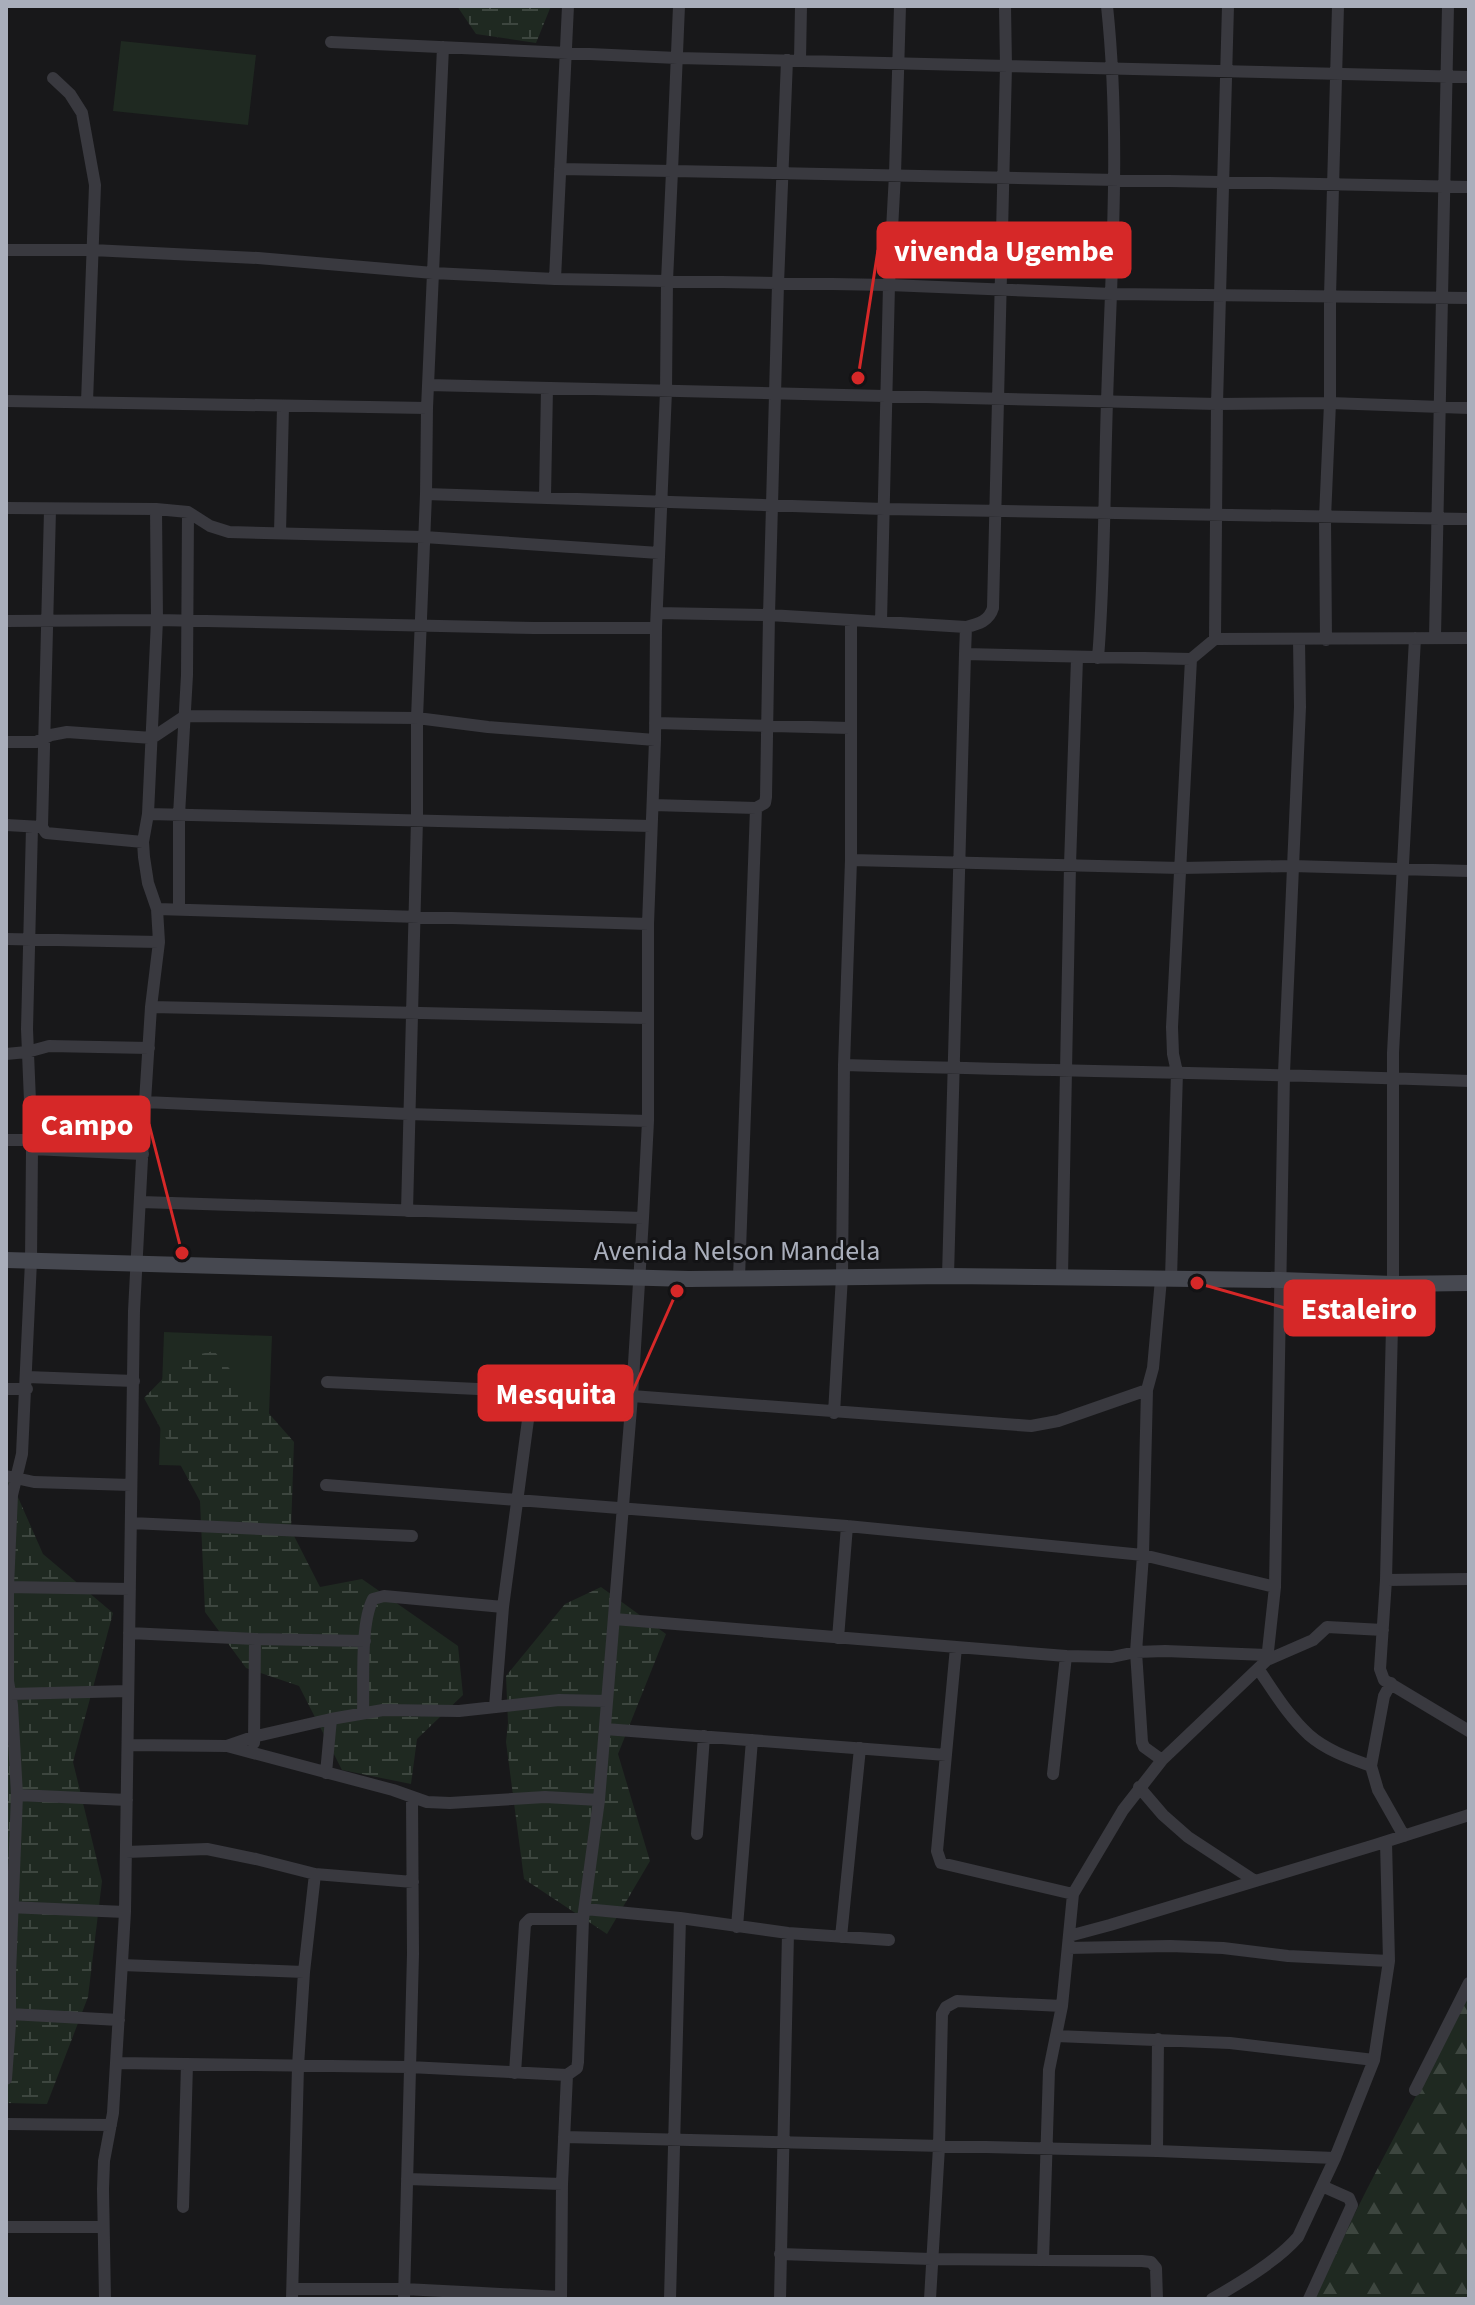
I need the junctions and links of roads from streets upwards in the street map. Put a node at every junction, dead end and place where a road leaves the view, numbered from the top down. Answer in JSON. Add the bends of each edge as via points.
{"nodes":[{"id":1,"x":568,"y":6,"type":"edge"},
{"id":2,"x":679,"y":6,"type":"edge"},
{"id":3,"x":801,"y":6,"type":"edge"},
{"id":4,"x":900,"y":6,"type":"edge"},
{"id":5,"x":1005,"y":6,"type":"edge"},
{"id":6,"x":1107,"y":6,"type":"edge"},
{"id":7,"x":1228,"y":6,"type":"edge"},
{"id":8,"x":1338,"y":6,"type":"edge"},
{"id":9,"x":1448,"y":6,"type":"edge"},
{"id":10,"x":331,"y":42,"type":"dead end"},
{"id":11,"x":443,"y":47,"type":"junction"},
{"id":12,"x":566,"y":54,"type":"junction"},
{"id":13,"x":677,"y":58,"type":"junction"},
{"id":14,"x":794,"y":60,"type":"junction"},
{"id":15,"x":897,"y":64,"type":"junction"},
{"id":16,"x":1006,"y":66,"type":"junction"},
{"id":17,"x":1113,"y":69,"type":"junction"},
{"id":18,"x":1226,"y":70,"type":"junction"},
{"id":19,"x":1336,"y":75,"type":"junction"},
{"id":20,"x":1446,"y":77,"type":"junction"},
{"id":21,"x":1469,"y":77,"type":"edge"},
{"id":22,"x":53,"y":78,"type":"dead end"},
{"id":23,"x":560,"y":169,"type":"junction"},
{"id":24,"x":672,"y":171,"type":"junction"},
{"id":25,"x":784,"y":173,"type":"junction"},
{"id":26,"x":895,"y":174,"type":"junction"},
{"id":27,"x":1002,"y":178,"type":"junction"},
{"id":28,"x":1113,"y":180,"type":"junction"},
{"id":29,"x":1223,"y":182,"type":"junction"},
{"id":30,"x":1333,"y":185,"type":"junction"},
{"id":31,"x":1443,"y":186,"type":"junction"},
{"id":32,"x":1469,"y":187,"type":"edge"},
{"id":33,"x":6,"y":250,"type":"edge"},
{"id":34,"x":92,"y":250,"type":"junction"},
{"id":35,"x":433,"y":273,"type":"junction"},
{"id":36,"x":555,"y":279,"type":"junction"},
{"id":37,"x":667,"y":281,"type":"junction"},
{"id":38,"x":778,"y":284,"type":"junction"},
{"id":39,"x":889,"y":285,"type":"junction"},
{"id":40,"x":1000,"y":290,"type":"junction"},
{"id":41,"x":1112,"y":294,"type":"junction"},
{"id":42,"x":1220,"y":295,"type":"junction"},
{"id":43,"x":1330,"y":296,"type":"junction"},
{"id":44,"x":1441,"y":298,"type":"junction"},
{"id":45,"x":1469,"y":298,"type":"edge"},
{"id":46,"x":428,"y":385,"type":"junction"},
{"id":47,"x":547,"y":388,"type":"junction"},
{"id":48,"x":666,"y":391,"type":"junction"},
{"id":49,"x":775,"y":395,"type":"junction"},
{"id":50,"x":886,"y":396,"type":"junction"},
{"id":51,"x":998,"y":399,"type":"junction"},
{"id":52,"x":6,"y":401,"type":"edge"},
{"id":53,"x":87,"y":402,"type":"junction"},
{"id":54,"x":1107,"y":402,"type":"junction"},
{"id":55,"x":1330,"y":403,"type":"junction"},
{"id":56,"x":1217,"y":404,"type":"junction"},
{"id":57,"x":283,"y":407,"type":"junction"},
{"id":58,"x":427,"y":408,"type":"junction"},
{"id":59,"x":1439,"y":408,"type":"junction"},
{"id":60,"x":1469,"y":408,"type":"edge"},
{"id":61,"x":426,"y":494,"type":"junction"},
{"id":62,"x":545,"y":497,"type":"junction"},
{"id":63,"x":662,"y":501,"type":"junction"},
{"id":64,"x":772,"y":506,"type":"junction"},
{"id":65,"x":6,"y":508,"type":"edge"},
{"id":66,"x":156,"y":509,"type":"junction"},
{"id":67,"x":884,"y":509,"type":"junction"},
{"id":68,"x":50,"y":510,"type":"junction"},
{"id":69,"x":995,"y":511,"type":"junction"},
{"id":70,"x":188,"y":512,"type":"junction"},
{"id":71,"x":1105,"y":513,"type":"junction"},
{"id":72,"x":1216,"y":515,"type":"junction"},
{"id":73,"x":1325,"y":518,"type":"junction"},
{"id":74,"x":1437,"y":519,"type":"junction"},
{"id":75,"x":1469,"y":519,"type":"edge"},
{"id":76,"x":280,"y":533,"type":"junction"},
{"id":77,"x":424,"y":537,"type":"junction"},
{"id":78,"x":659,"y":553,"type":"junction"},
{"id":79,"x":657,"y":613,"type":"junction"},
{"id":80,"x":769,"y":615,"type":"junction"},
{"id":81,"x":157,"y":620,"type":"junction"},
{"id":82,"x":851,"y":620,"type":"junction"},
{"id":83,"x":6,"y":621,"type":"edge"},
{"id":84,"x":188,"y":621,"type":"junction"},
{"id":85,"x":47,"y":622,"type":"junction"},
{"id":86,"x":881,"y":622,"type":"junction"},
{"id":87,"x":422,"y":626,"type":"junction"},
{"id":88,"x":966,"y":627,"type":"junction"},
{"id":89,"x":656,"y":628,"type":"junction"},
{"id":90,"x":1435,"y":637,"type":"junction"},
{"id":91,"x":1415,"y":638,"type":"junction"},
{"id":92,"x":1469,"y":638,"type":"edge"},
{"id":93,"x":1215,"y":639,"type":"junction"},
{"id":94,"x":1299,"y":640,"type":"junction"},
{"id":95,"x":1326,"y":640,"type":"junction"},
{"id":96,"x":965,"y":654,"type":"junction"},
{"id":97,"x":1077,"y":658,"type":"junction"},
{"id":98,"x":1098,"y":658,"type":"junction"},
{"id":99,"x":1191,"y":659,"type":"junction"},
{"id":100,"x":185,"y":716,"type":"junction"},
{"id":101,"x":417,"y":718,"type":"junction"},
{"id":102,"x":655,"y":723,"type":"junction"},
{"id":103,"x":767,"y":725,"type":"junction"},
{"id":104,"x":850,"y":728,"type":"junction"},
{"id":105,"x":45,"y":738,"type":"junction"},
{"id":106,"x":152,"y":738,"type":"junction"},
{"id":107,"x":655,"y":740,"type":"junction"},
{"id":108,"x":6,"y":742,"type":"edge"},
{"id":109,"x":653,"y":805,"type":"junction"},
{"id":110,"x":756,"y":808,"type":"junction"},
{"id":111,"x":148,"y":814,"type":"junction"},
{"id":112,"x":179,"y":815,"type":"junction"},
{"id":113,"x":417,"y":819,"type":"junction"},
{"id":114,"x":6,"y":825,"type":"edge"},
{"id":115,"x":651,"y":826,"type":"junction"},
{"id":116,"x":37,"y":827,"type":"junction"},
{"id":117,"x":143,"y":842,"type":"junction"},
{"id":118,"x":851,"y":860,"type":"junction"},
{"id":119,"x":958,"y":863,"type":"junction"},
{"id":120,"x":1070,"y":865,"type":"junction"},
{"id":121,"x":1292,"y":866,"type":"junction"},
{"id":122,"x":1181,"y":868,"type":"junction"},
{"id":123,"x":1404,"y":869,"type":"junction"},
{"id":124,"x":1469,"y":871,"type":"edge"},
{"id":125,"x":157,"y":909,"type":"junction"},
{"id":126,"x":179,"y":910,"type":"junction"},
{"id":127,"x":414,"y":917,"type":"junction"},
{"id":128,"x":648,"y":924,"type":"junction"},
{"id":129,"x":6,"y":939,"type":"edge"},
{"id":130,"x":29,"y":939,"type":"junction"},
{"id":131,"x":159,"y":942,"type":"junction"},
{"id":132,"x":151,"y":1007,"type":"junction"},
{"id":133,"x":411,"y":1014,"type":"junction"},
{"id":134,"x":648,"y":1018,"type":"junction"},
{"id":135,"x":149,"y":1048,"type":"junction"},
{"id":136,"x":27,"y":1052,"type":"junction"},
{"id":137,"x":6,"y":1054,"type":"edge"},
{"id":138,"x":844,"y":1065,"type":"junction"},
{"id":139,"x":955,"y":1068,"type":"junction"},
{"id":140,"x":1065,"y":1071,"type":"junction"},
{"id":141,"x":1177,"y":1072,"type":"junction"},
{"id":142,"x":1284,"y":1073,"type":"junction"},
{"id":143,"x":1393,"y":1078,"type":"junction"},
{"id":144,"x":1469,"y":1081,"type":"edge"},
{"id":145,"x":145,"y":1102,"type":"junction"},
{"id":146,"x":408,"y":1114,"type":"junction"},
{"id":147,"x":648,"y":1121,"type":"junction"},
{"id":148,"x":6,"y":1140,"type":"edge"},
{"id":149,"x":32,"y":1144,"type":"junction"},
{"id":150,"x":143,"y":1154,"type":"junction"},
{"id":151,"x":141,"y":1202,"type":"junction"},
{"id":152,"x":407,"y":1211,"type":"junction"},
{"id":153,"x":643,"y":1218,"type":"junction"},
{"id":154,"x":6,"y":1260,"type":"edge"},
{"id":155,"x":31,"y":1261,"type":"junction"},
{"id":156,"x":137,"y":1264,"type":"junction"},
{"id":157,"x":842,"y":1276,"type":"junction"},
{"id":158,"x":948,"y":1276,"type":"junction"},
{"id":159,"x":1062,"y":1276,"type":"junction"},
{"id":160,"x":640,"y":1277,"type":"junction"},
{"id":161,"x":739,"y":1278,"type":"junction"},
{"id":162,"x":1166,"y":1279,"type":"junction"},
{"id":163,"x":1281,"y":1280,"type":"junction"},
{"id":164,"x":1469,"y":1283,"type":"edge"},
{"id":165,"x":1393,"y":1284,"type":"junction"},
{"id":166,"x":134,"y":1381,"type":"junction"},
{"id":167,"x":327,"y":1382,"type":"dead end"},
{"id":168,"x":27,"y":1383,"type":"junction"},
{"id":169,"x":6,"y":1389,"type":"edge"},
{"id":170,"x":532,"y":1390,"type":"junction"},
{"id":171,"x":1147,"y":1390,"type":"junction"},
{"id":172,"x":632,"y":1396,"type":"junction"},
{"id":173,"x":834,"y":1413,"type":"junction"},
{"id":174,"x":11,"y":1477,"type":"edge"},
{"id":175,"x":131,"y":1485,"type":"junction"},
{"id":176,"x":326,"y":1485,"type":"dead end"},
{"id":177,"x":516,"y":1499,"type":"junction"},
{"id":178,"x":621,"y":1509,"type":"junction"},
{"id":179,"x":131,"y":1523,"type":"junction"},
{"id":180,"x":847,"y":1526,"type":"junction"},
{"id":181,"x":412,"y":1536,"type":"dead end"},
{"id":182,"x":1143,"y":1555,"type":"junction"},
{"id":183,"x":1469,"y":1579,"type":"edge"},
{"id":184,"x":1386,"y":1580,"type":"junction"},
{"id":185,"x":7,"y":1587,"type":"edge"},
{"id":186,"x":1275,"y":1587,"type":"junction"},
{"id":187,"x":130,"y":1589,"type":"junction"},
{"id":188,"x":503,"y":1607,"type":"junction"},
{"id":189,"x":614,"y":1619,"type":"junction"},
{"id":190,"x":1383,"y":1630,"type":"junction"},
{"id":191,"x":129,"y":1633,"type":"junction"},
{"id":192,"x":838,"y":1638,"type":"junction"},
{"id":193,"x":255,"y":1639,"type":"junction"},
{"id":194,"x":365,"y":1641,"type":"junction"},
{"id":195,"x":956,"y":1647,"type":"junction"},
{"id":196,"x":1136,"y":1652,"type":"junction"},
{"id":197,"x":1066,"y":1656,"type":"junction"},
{"id":198,"x":1264,"y":1662,"type":"junction"},
{"id":199,"x":1391,"y":1683,"type":"junction"},
{"id":200,"x":128,"y":1691,"type":"junction"},
{"id":201,"x":9,"y":1701,"type":"edge"},
{"id":202,"x":607,"y":1701,"type":"junction"},
{"id":203,"x":495,"y":1707,"type":"junction"},
{"id":204,"x":363,"y":1712,"type":"junction"},
{"id":205,"x":331,"y":1719,"type":"junction"},
{"id":206,"x":605,"y":1729,"type":"junction"},
{"id":207,"x":1469,"y":1731,"type":"edge"},
{"id":208,"x":704,"y":1736,"type":"junction"},
{"id":209,"x":253,"y":1737,"type":"junction"},
{"id":210,"x":752,"y":1740,"type":"junction"},
{"id":211,"x":128,"y":1745,"type":"junction"},
{"id":212,"x":227,"y":1746,"type":"junction"},
{"id":213,"x":860,"y":1748,"type":"junction"},
{"id":214,"x":256,"y":1754,"type":"junction"},
{"id":215,"x":946,"y":1755,"type":"junction"},
{"id":216,"x":1162,"y":1760,"type":"junction"},
{"id":217,"x":1371,"y":1766,"type":"junction"},
{"id":218,"x":326,"y":1773,"type":"junction"},
{"id":219,"x":1053,"y":1774,"type":"dead end"},
{"id":220,"x":1139,"y":1787,"type":"junction"},
{"id":221,"x":13,"y":1788,"type":"edge"},
{"id":222,"x":412,"y":1798,"type":"junction"},
{"id":223,"x":127,"y":1800,"type":"junction"},
{"id":224,"x":599,"y":1800,"type":"junction"},
{"id":225,"x":1469,"y":1815,"type":"edge"},
{"id":226,"x":697,"y":1834,"type":"dead end"},
{"id":227,"x":1404,"y":1836,"type":"junction"},
{"id":228,"x":1386,"y":1842,"type":"junction"},
{"id":229,"x":126,"y":1852,"type":"junction"},
{"id":230,"x":315,"y":1874,"type":"junction"},
{"id":231,"x":1255,"y":1881,"type":"junction"},
{"id":232,"x":413,"y":1882,"type":"junction"},
{"id":233,"x":1073,"y":1894,"type":"junction"},
{"id":234,"x":10,"y":1907,"type":"edge"},
{"id":235,"x":125,"y":1912,"type":"junction"},
{"id":236,"x":584,"y":1914,"type":"junction"},
{"id":237,"x":680,"y":1918,"type":"junction"},
{"id":238,"x":737,"y":1927,"type":"junction"},
{"id":239,"x":788,"y":1933,"type":"junction"},
{"id":240,"x":841,"y":1937,"type":"junction"},
{"id":241,"x":889,"y":1940,"type":"dead end"},
{"id":242,"x":1068,"y":1942,"type":"junction"},
{"id":243,"x":1389,"y":1961,"type":"junction"},
{"id":244,"x":122,"y":1965,"type":"junction"},
{"id":245,"x":304,"y":1972,"type":"junction"},
{"id":246,"x":1469,"y":1983,"type":"edge"},
{"id":247,"x":1062,"y":2006,"type":"junction"},
{"id":248,"x":119,"y":2020,"type":"junction"},
{"id":249,"x":9,"y":2021,"type":"edge"},
{"id":250,"x":1056,"y":2036,"type":"junction"},
{"id":251,"x":1158,"y":2039,"type":"junction"},
{"id":252,"x":1374,"y":2060,"type":"junction"},
{"id":253,"x":117,"y":2063,"type":"junction"},
{"id":254,"x":187,"y":2064,"type":"junction"},
{"id":255,"x":298,"y":2066,"type":"junction"},
{"id":256,"x":409,"y":2067,"type":"junction"},
{"id":257,"x":515,"y":2073,"type":"junction"},
{"id":258,"x":567,"y":2075,"type":"junction"},
{"id":259,"x":6,"y":2079,"type":"edge"},
{"id":260,"x":1415,"y":2090,"type":"dead end"},
{"id":261,"x":6,"y":2124,"type":"edge"},
{"id":262,"x":111,"y":2125,"type":"junction"},
{"id":263,"x":564,"y":2137,"type":"junction"},
{"id":264,"x":674,"y":2139,"type":"junction"},
{"id":265,"x":784,"y":2143,"type":"junction"},
{"id":266,"x":939,"y":2147,"type":"junction"},
{"id":267,"x":1048,"y":2149,"type":"junction"},
{"id":268,"x":1157,"y":2151,"type":"junction"},
{"id":269,"x":1335,"y":2158,"type":"junction"},
{"id":270,"x":407,"y":2179,"type":"junction"},
{"id":271,"x":562,"y":2184,"type":"junction"},
{"id":272,"x":1322,"y":2186,"type":"junction"},
{"id":273,"x":183,"y":2207,"type":"dead end"},
{"id":274,"x":6,"y":2227,"type":"edge"},
{"id":275,"x":103,"y":2227,"type":"junction"},
{"id":276,"x":780,"y":2254,"type":"junction"},
{"id":277,"x":931,"y":2259,"type":"junction"},
{"id":278,"x":1043,"y":2260,"type":"junction"},
{"id":279,"x":292,"y":2294,"type":"edge"},
{"id":280,"x":404,"y":2294,"type":"edge"},
{"id":281,"x":561,"y":2298,"type":"edge"},
{"id":282,"x":105,"y":2299,"type":"edge"},
{"id":283,"x":670,"y":2299,"type":"edge"},
{"id":284,"x":780,"y":2299,"type":"edge"},
{"id":285,"x":930,"y":2299,"type":"edge"},
{"id":286,"x":1157,"y":2299,"type":"edge"},
{"id":287,"x":1212,"y":2299,"type":"edge"},
{"id":288,"x":1309,"y":2299,"type":"edge"}],
"edges":[{"from":1,"to":12,"type":"street"},
{"from":2,"to":13,"type":"street"},
{"from":3,"to":14,"type":"street"},
{"from":4,"to":15,"type":"street"},
{"from":5,"to":16,"type":"street"},
{"from":6,"to":17,"type":"street"},
{"from":7,"to":18,"type":"street"},
{"from":8,"to":19,"type":"street"},
{"from":9,"to":20,"type":"street"},
{"from":10,"to":11,"type":"street"},
{"from":11,"to":12,"type":"street"},
{"from":11,"to":35,"type":"street"},
{"from":12,"to":13,"type":"street"},
{"from":12,"to":23,"type":"street"},
{"from":13,"to":14,"type":"street"},
{"from":13,"to":24,"type":"street"},
{"from":14,"to":15,"type":"street"},
{"from":14,"to":25,"type":"street"},
{"from":15,"to":16,"type":"street"},
{"from":15,"to":26,"type":"street"},
{"from":16,"to":17,"type":"street"},
{"from":16,"to":27,"type":"street"},
{"from":17,"to":18,"type":"street"},
{"from":17,"to":28,"type":"street"},
{"from":18,"to":19,"type":"street"},
{"from":18,"to":29,"type":"street"},
{"from":19,"to":20,"type":"street"},
{"from":19,"to":30,"type":"street"},
{"from":20,"to":21,"type":"street"},
{"from":20,"to":31,"type":"street"},
{"from":22,"to":34,"type":"street","via":[[82,113],[95,185]]},
{"from":23,"to":24,"type":"street"},
{"from":23,"to":36,"type":"street"},
{"from":24,"to":25,"type":"street"},
{"from":24,"to":37,"type":"street"},
{"from":25,"to":26,"type":"street"},
{"from":25,"to":38,"type":"street"},
{"from":26,"to":27,"type":"street"},
{"from":26,"to":39,"type":"street"},
{"from":27,"to":28,"type":"street"},
{"from":27,"to":40,"type":"street"},
{"from":28,"to":29,"type":"street"},
{"from":28,"to":41,"type":"street"},
{"from":29,"to":30,"type":"street"},
{"from":29,"to":42,"type":"street"},
{"from":30,"to":31,"type":"street"},
{"from":30,"to":43,"type":"street"},
{"from":31,"to":32,"type":"street"},
{"from":31,"to":44,"type":"street"},
{"from":33,"to":34,"type":"street"},
{"from":34,"to":35,"type":"street"},
{"from":34,"to":53,"type":"street"},
{"from":35,"to":36,"type":"street"},
{"from":35,"to":46,"type":"street"},
{"from":36,"to":37,"type":"street"},
{"from":37,"to":38,"type":"street"},
{"from":37,"to":48,"type":"street"},
{"from":38,"to":39,"type":"street"},
{"from":38,"to":49,"type":"street"},
{"from":39,"to":40,"type":"street"},
{"from":39,"to":50,"type":"street"},
{"from":40,"to":41,"type":"street"},
{"from":40,"to":51,"type":"street"},
{"from":41,"to":42,"type":"street"},
{"from":41,"to":54,"type":"street"},
{"from":42,"to":43,"type":"street"},
{"from":42,"to":56,"type":"street"},
{"from":43,"to":44,"type":"street"},
{"from":43,"to":55,"type":"street"},
{"from":44,"to":45,"type":"street"},
{"from":44,"to":59,"type":"street"},
{"from":46,"to":47,"type":"street"},
{"from":46,"to":58,"type":"street"},
{"from":47,"to":48,"type":"street"},
{"from":47,"to":62,"type":"street"},
{"from":48,"to":49,"type":"street"},
{"from":48,"to":63,"type":"street"},
{"from":49,"to":50,"type":"street"},
{"from":49,"to":64,"type":"street"},
{"from":50,"to":51,"type":"street"},
{"from":50,"to":67,"type":"street"},
{"from":51,"to":54,"type":"street"},
{"from":51,"to":69,"type":"street"},
{"from":52,"to":53,"type":"street"},
{"from":53,"to":57,"type":"street"},
{"from":54,"to":56,"type":"street"},
{"from":54,"to":71,"type":"street"},
{"from":55,"to":56,"type":"street"},
{"from":55,"to":59,"type":"street"},
{"from":55,"to":73,"type":"street"},
{"from":56,"to":72,"type":"street"},
{"from":57,"to":58,"type":"street"},
{"from":57,"to":76,"type":"street"},
{"from":58,"to":61,"type":"street"},
{"from":59,"to":60,"type":"street"},
{"from":59,"to":74,"type":"street"},
{"from":61,"to":62,"type":"street"},
{"from":61,"to":77,"type":"street"},
{"from":62,"to":63,"type":"street"},
{"from":63,"to":64,"type":"street"},
{"from":63,"to":78,"type":"street"},
{"from":64,"to":67,"type":"street"},
{"from":64,"to":80,"type":"street"},
{"from":65,"to":68,"type":"street"},
{"from":66,"to":68,"type":"street"},
{"from":66,"to":70,"type":"street"},
{"from":66,"to":81,"type":"street"},
{"from":67,"to":69,"type":"street"},
{"from":67,"to":86,"type":"street"},
{"from":68,"to":85,"type":"street"},
{"from":69,"to":71,"type":"street"},
{"from":69,"to":88,"type":"street","via":[[993,608],[987,619]]},
{"from":70,"to":76,"type":"street","via":[[229,532]]},
{"from":70,"to":84,"type":"street"},
{"from":71,"to":72,"type":"street"},
{"from":71,"to":98,"type":"street"},
{"from":72,"to":73,"type":"street"},
{"from":72,"to":93,"type":"street"},
{"from":73,"to":74,"type":"street"},
{"from":73,"to":95,"type":"street"},
{"from":74,"to":75,"type":"street"},
{"from":74,"to":90,"type":"street"},
{"from":76,"to":77,"type":"street"},
{"from":77,"to":78,"type":"street"},
{"from":77,"to":87,"type":"street"},
{"from":78,"to":79,"type":"street"},
{"from":79,"to":80,"type":"street"},
{"from":79,"to":89,"type":"street"},
{"from":80,"to":82,"type":"street"},
{"from":80,"to":103,"type":"street"},
{"from":81,"to":84,"type":"street"},
{"from":81,"to":85,"type":"street"},
{"from":81,"to":106,"type":"street"},
{"from":82,"to":86,"type":"street"},
{"from":82,"to":104,"type":"street"},
{"from":83,"to":85,"type":"street"},
{"from":84,"to":87,"type":"street"},
{"from":84,"to":100,"type":"street"},
{"from":85,"to":105,"type":"street"},
{"from":86,"to":88,"type":"street"},
{"from":87,"to":89,"type":"street"},
{"from":87,"to":101,"type":"street"},
{"from":88,"to":96,"type":"street"},
{"from":89,"to":102,"type":"street"},
{"from":90,"to":91,"type":"street"},
{"from":90,"to":92,"type":"street"},
{"from":91,"to":95,"type":"street"},
{"from":91,"to":123,"type":"street"},
{"from":93,"to":94,"type":"street"},
{"from":93,"to":99,"type":"street"},
{"from":94,"to":95,"type":"street"},
{"from":94,"to":121,"type":"street"},
{"from":96,"to":97,"type":"street"},
{"from":96,"to":119,"type":"street"},
{"from":97,"to":98,"type":"street"},
{"from":97,"to":120,"type":"street"},
{"from":98,"to":99,"type":"street"},
{"from":99,"to":122,"type":"street"},
{"from":100,"to":101,"type":"street"},
{"from":100,"to":106,"type":"street"},
{"from":100,"to":112,"type":"street"},
{"from":101,"to":107,"type":"street"},
{"from":101,"to":113,"type":"street"},
{"from":102,"to":103,"type":"street"},
{"from":102,"to":107,"type":"street"},
{"from":103,"to":104,"type":"street"},
{"from":103,"to":110,"type":"street","via":[[766,797]]},
{"from":104,"to":118,"type":"street"},
{"from":105,"to":106,"type":"street","via":[[67,732]]},
{"from":105,"to":108,"type":"street"},
{"from":105,"to":116,"type":"street"},
{"from":106,"to":111,"type":"street"},
{"from":107,"to":109,"type":"street"},
{"from":109,"to":110,"type":"street"},
{"from":109,"to":115,"type":"street"},
{"from":110,"to":161,"type":"street"},
{"from":111,"to":112,"type":"street"},
{"from":111,"to":117,"type":"street"},
{"from":112,"to":113,"type":"street"},
{"from":112,"to":126,"type":"street"},
{"from":113,"to":115,"type":"street"},
{"from":113,"to":127,"type":"street"},
{"from":114,"to":116,"type":"street"},
{"from":115,"to":128,"type":"street"},
{"from":116,"to":117,"type":"street","via":[[46,833]]},
{"from":116,"to":130,"type":"street"},
{"from":117,"to":125,"type":"street","via":[[145,872]]},
{"from":118,"to":119,"type":"street"},
{"from":118,"to":138,"type":"street"},
{"from":119,"to":120,"type":"street"},
{"from":119,"to":139,"type":"street"},
{"from":120,"to":122,"type":"street"},
{"from":120,"to":140,"type":"street"},
{"from":121,"to":122,"type":"street"},
{"from":121,"to":123,"type":"street"},
{"from":121,"to":142,"type":"street"},
{"from":122,"to":141,"type":"street","via":[[1172,1027]]},
{"from":123,"to":124,"type":"street"},
{"from":123,"to":143,"type":"street"},
{"from":125,"to":126,"type":"street"},
{"from":125,"to":131,"type":"street"},
{"from":126,"to":127,"type":"street"},
{"from":127,"to":128,"type":"street"},
{"from":127,"to":133,"type":"street"},
{"from":128,"to":134,"type":"street"},
{"from":129,"to":130,"type":"street"},
{"from":130,"to":131,"type":"street"},
{"from":130,"to":136,"type":"street"},
{"from":131,"to":132,"type":"street"},
{"from":132,"to":133,"type":"street"},
{"from":132,"to":135,"type":"street"},
{"from":133,"to":134,"type":"street"},
{"from":133,"to":146,"type":"street"},
{"from":134,"to":147,"type":"street"},
{"from":135,"to":136,"type":"street","via":[[49,1046]]},
{"from":135,"to":145,"type":"street"},
{"from":136,"to":137,"type":"street"},
{"from":136,"to":149,"type":"street"},
{"from":138,"to":139,"type":"street"},
{"from":138,"to":157,"type":"street"},
{"from":139,"to":140,"type":"street"},
{"from":139,"to":158,"type":"street"},
{"from":140,"to":141,"type":"street"},
{"from":140,"to":159,"type":"street"},
{"from":141,"to":142,"type":"street"},
{"from":141,"to":162,"type":"street"},
{"from":142,"to":143,"type":"street"},
{"from":142,"to":163,"type":"street"},
{"from":143,"to":144,"type":"street"},
{"from":143,"to":165,"type":"street"},
{"from":145,"to":146,"type":"street"},
{"from":145,"to":150,"type":"street"},
{"from":146,"to":147,"type":"street"},
{"from":146,"to":152,"type":"street"},
{"from":147,"to":153,"type":"street"},
{"from":148,"to":149,"type":"street"},
{"from":149,"to":150,"type":"street"},
{"from":149,"to":155,"type":"street"},
{"from":150,"to":151,"type":"street"},
{"from":151,"to":152,"type":"street"},
{"from":151,"to":156,"type":"street"},
{"from":152,"to":153,"type":"street"},
{"from":153,"to":160,"type":"street"},
{"from":154,"to":155,"type":"street","name":"Avenida Nelson Mandela"},
{"from":155,"to":156,"type":"street","name":"Avenida Nelson Mandela"},
{"from":155,"to":168,"type":"street"},
{"from":156,"to":160,"type":"street","name":"Avenida Nelson Mandela"},
{"from":156,"to":166,"type":"street"},
{"from":157,"to":158,"type":"street","name":"Avenida Nelson Mandela"},
{"from":157,"to":161,"type":"street","name":"Avenida Nelson Mandela"},
{"from":157,"to":173,"type":"street"},
{"from":158,"to":159,"type":"street","name":"Avenida Nelson Mandela"},
{"from":159,"to":162,"type":"street","name":"Avenida Nelson Mandela"},
{"from":160,"to":161,"type":"street","name":"Avenida Nelson Mandela"},
{"from":160,"to":172,"type":"street"},
{"from":162,"to":163,"type":"street","name":"Avenida Nelson Mandela"},
{"from":162,"to":171,"type":"street"},
{"from":163,"to":165,"type":"street","name":"Avenida Nelson Mandela"},
{"from":163,"to":186,"type":"street"},
{"from":164,"to":165,"type":"street","name":"Avenida Nelson Mandela"},
{"from":165,"to":184,"type":"street"},
{"from":166,"to":168,"type":"street"},
{"from":166,"to":175,"type":"street"},
{"from":167,"to":170,"type":"street"},
{"from":168,"to":169,"type":"street"},
{"from":168,"to":174,"type":"street","via":[[22,1454]]},
{"from":170,"to":172,"type":"street"},
{"from":170,"to":177,"type":"street"},
{"from":171,"to":173,"type":"street","via":[[1031,1426]]},
{"from":171,"to":182,"type":"street"},
{"from":172,"to":173,"type":"street"},
{"from":172,"to":178,"type":"street"},
{"from":174,"to":175,"type":"street"},
{"from":174,"to":185,"type":"street"},
{"from":175,"to":179,"type":"street"},
{"from":176,"to":177,"type":"street"},
{"from":177,"to":178,"type":"street"},
{"from":177,"to":188,"type":"street"},
{"from":178,"to":180,"type":"street"},
{"from":178,"to":189,"type":"street"},
{"from":179,"to":181,"type":"street"},
{"from":179,"to":187,"type":"street"},
{"from":180,"to":182,"type":"street"},
{"from":180,"to":192,"type":"street"},
{"from":182,"to":186,"type":"street"},
{"from":182,"to":196,"type":"street"},
{"from":183,"to":184,"type":"street"},
{"from":184,"to":190,"type":"street"},
{"from":185,"to":187,"type":"street"},
{"from":185,"to":201,"type":"street"},
{"from":186,"to":198,"type":"street"},
{"from":187,"to":191,"type":"street"},
{"from":188,"to":194,"type":"street","via":[[378,1596],[370,1604]]},
{"from":188,"to":203,"type":"street"},
{"from":189,"to":192,"type":"street"},
{"from":189,"to":202,"type":"street"},
{"from":190,"to":198,"type":"street","via":[[1327,1627],[1305,1645]]},
{"from":190,"to":199,"type":"street","via":[[1381,1676]]},
{"from":191,"to":193,"type":"street"},
{"from":191,"to":200,"type":"street"},
{"from":192,"to":195,"type":"street"},
{"from":193,"to":194,"type":"street"},
{"from":193,"to":209,"type":"street"},
{"from":194,"to":204,"type":"street"},
{"from":195,"to":197,"type":"street"},
{"from":195,"to":215,"type":"street"},
{"from":196,"to":197,"type":"street"},
{"from":196,"to":198,"type":"street"},
{"from":196,"to":216,"type":"street","via":[[1142,1742]]},
{"from":197,"to":219,"type":"street"},
{"from":198,"to":216,"type":"street"},
{"from":198,"to":217,"type":"street","via":[[1282,1704],[1310,1736]]},
{"from":199,"to":207,"type":"street"},
{"from":199,"to":217,"type":"street"},
{"from":200,"to":201,"type":"street"},
{"from":200,"to":211,"type":"street"},
{"from":201,"to":221,"type":"street"},
{"from":202,"to":203,"type":"street"},
{"from":202,"to":206,"type":"street"},
{"from":203,"to":204,"type":"street"},
{"from":204,"to":205,"type":"street"},
{"from":205,"to":209,"type":"street"},
{"from":205,"to":218,"type":"street"},
{"from":206,"to":208,"type":"street"},
{"from":206,"to":224,"type":"street"},
{"from":208,"to":210,"type":"street"},
{"from":208,"to":226,"type":"street"},
{"from":209,"to":212,"type":"street"},
{"from":209,"to":214,"type":"street"},
{"from":210,"to":213,"type":"street"},
{"from":210,"to":238,"type":"street"},
{"from":211,"to":212,"type":"street"},
{"from":211,"to":223,"type":"street"},
{"from":212,"to":214,"type":"street"},
{"from":213,"to":215,"type":"street"},
{"from":213,"to":240,"type":"street"},
{"from":214,"to":218,"type":"street"},
{"from":215,"to":233,"type":"street","via":[[937,1851],[941,1863]]},
{"from":216,"to":220,"type":"street"},
{"from":217,"to":227,"type":"street"},
{"from":218,"to":222,"type":"street"},
{"from":220,"to":231,"type":"street","via":[[1180,1831]]},
{"from":220,"to":233,"type":"street"},
{"from":221,"to":223,"type":"street"},
{"from":221,"to":234,"type":"street"},
{"from":222,"to":224,"type":"street","via":[[450,1803],[545,1797]]},
{"from":222,"to":232,"type":"street"},
{"from":223,"to":229,"type":"street"},
{"from":224,"to":236,"type":"street"},
{"from":225,"to":227,"type":"street"},
{"from":227,"to":228,"type":"street"},
{"from":228,"to":231,"type":"street"},
{"from":228,"to":243,"type":"street"},
{"from":229,"to":230,"type":"street","via":[[217,1850]]},
{"from":229,"to":235,"type":"street"},
{"from":230,"to":232,"type":"street"},
{"from":230,"to":245,"type":"street"},
{"from":231,"to":242,"type":"street"},
{"from":232,"to":256,"type":"street"},
{"from":233,"to":242,"type":"street"},
{"from":234,"to":235,"type":"street"},
{"from":234,"to":249,"type":"street"},
{"from":235,"to":244,"type":"street"},
{"from":236,"to":237,"type":"street"},
{"from":236,"to":257,"type":"street","via":[[530,1919],[525,1924]]},
{"from":236,"to":258,"type":"street","via":[[578,2062]]},
{"from":237,"to":238,"type":"street"},
{"from":237,"to":264,"type":"street"},
{"from":238,"to":239,"type":"street"},
{"from":239,"to":240,"type":"street"},
{"from":239,"to":265,"type":"street"},
{"from":240,"to":241,"type":"street"},
{"from":242,"to":243,"type":"street"},
{"from":242,"to":247,"type":"street"},
{"from":243,"to":252,"type":"street"},
{"from":244,"to":245,"type":"street"},
{"from":244,"to":248,"type":"street"},
{"from":245,"to":255,"type":"street"},
{"from":246,"to":260,"type":"street"},
{"from":247,"to":250,"type":"street"},
{"from":247,"to":266,"type":"street","via":[[957,2001],[946,2007]]},
{"from":248,"to":249,"type":"street"},
{"from":248,"to":253,"type":"street"},
{"from":249,"to":259,"type":"street"},
{"from":250,"to":251,"type":"street"},
{"from":250,"to":267,"type":"street","via":[[1049,2070]]},
{"from":251,"to":252,"type":"street"},
{"from":251,"to":268,"type":"street"},
{"from":252,"to":269,"type":"street"},
{"from":253,"to":254,"type":"street"},
{"from":253,"to":262,"type":"street"},
{"from":254,"to":255,"type":"street"},
{"from":254,"to":273,"type":"street"},
{"from":255,"to":256,"type":"street"},
{"from":255,"to":279,"type":"street"},
{"from":256,"to":257,"type":"street"},
{"from":256,"to":270,"type":"street"},
{"from":257,"to":258,"type":"street"},
{"from":258,"to":263,"type":"street"},
{"from":261,"to":262,"type":"street"},
{"from":262,"to":275,"type":"street","via":[[104,2161]]},
{"from":263,"to":264,"type":"street"},
{"from":263,"to":271,"type":"street"},
{"from":264,"to":265,"type":"street"},
{"from":264,"to":283,"type":"street"},
{"from":265,"to":266,"type":"street"},
{"from":265,"to":276,"type":"street"},
{"from":266,"to":267,"type":"street"},
{"from":266,"to":277,"type":"street"},
{"from":267,"to":268,"type":"street"},
{"from":267,"to":278,"type":"street"},
{"from":268,"to":269,"type":"street"},
{"from":269,"to":272,"type":"street"},
{"from":270,"to":271,"type":"street"},
{"from":270,"to":280,"type":"street"},
{"from":271,"to":281,"type":"street"},
{"from":272,"to":287,"type":"street","via":[[1291,2245]]},
{"from":272,"to":288,"type":"street","via":[[1349,2198],[1352,2205]]},
{"from":274,"to":275,"type":"street"},
{"from":275,"to":282,"type":"street"},
{"from":276,"to":277,"type":"street"},
{"from":276,"to":284,"type":"street"},
{"from":277,"to":278,"type":"street"},
{"from":277,"to":285,"type":"street"},
{"from":278,"to":286,"type":"street","via":[[1151,2262]]},
{"from":279,"to":280,"type":"street"},
{"from":280,"to":281,"type":"street"}]}
